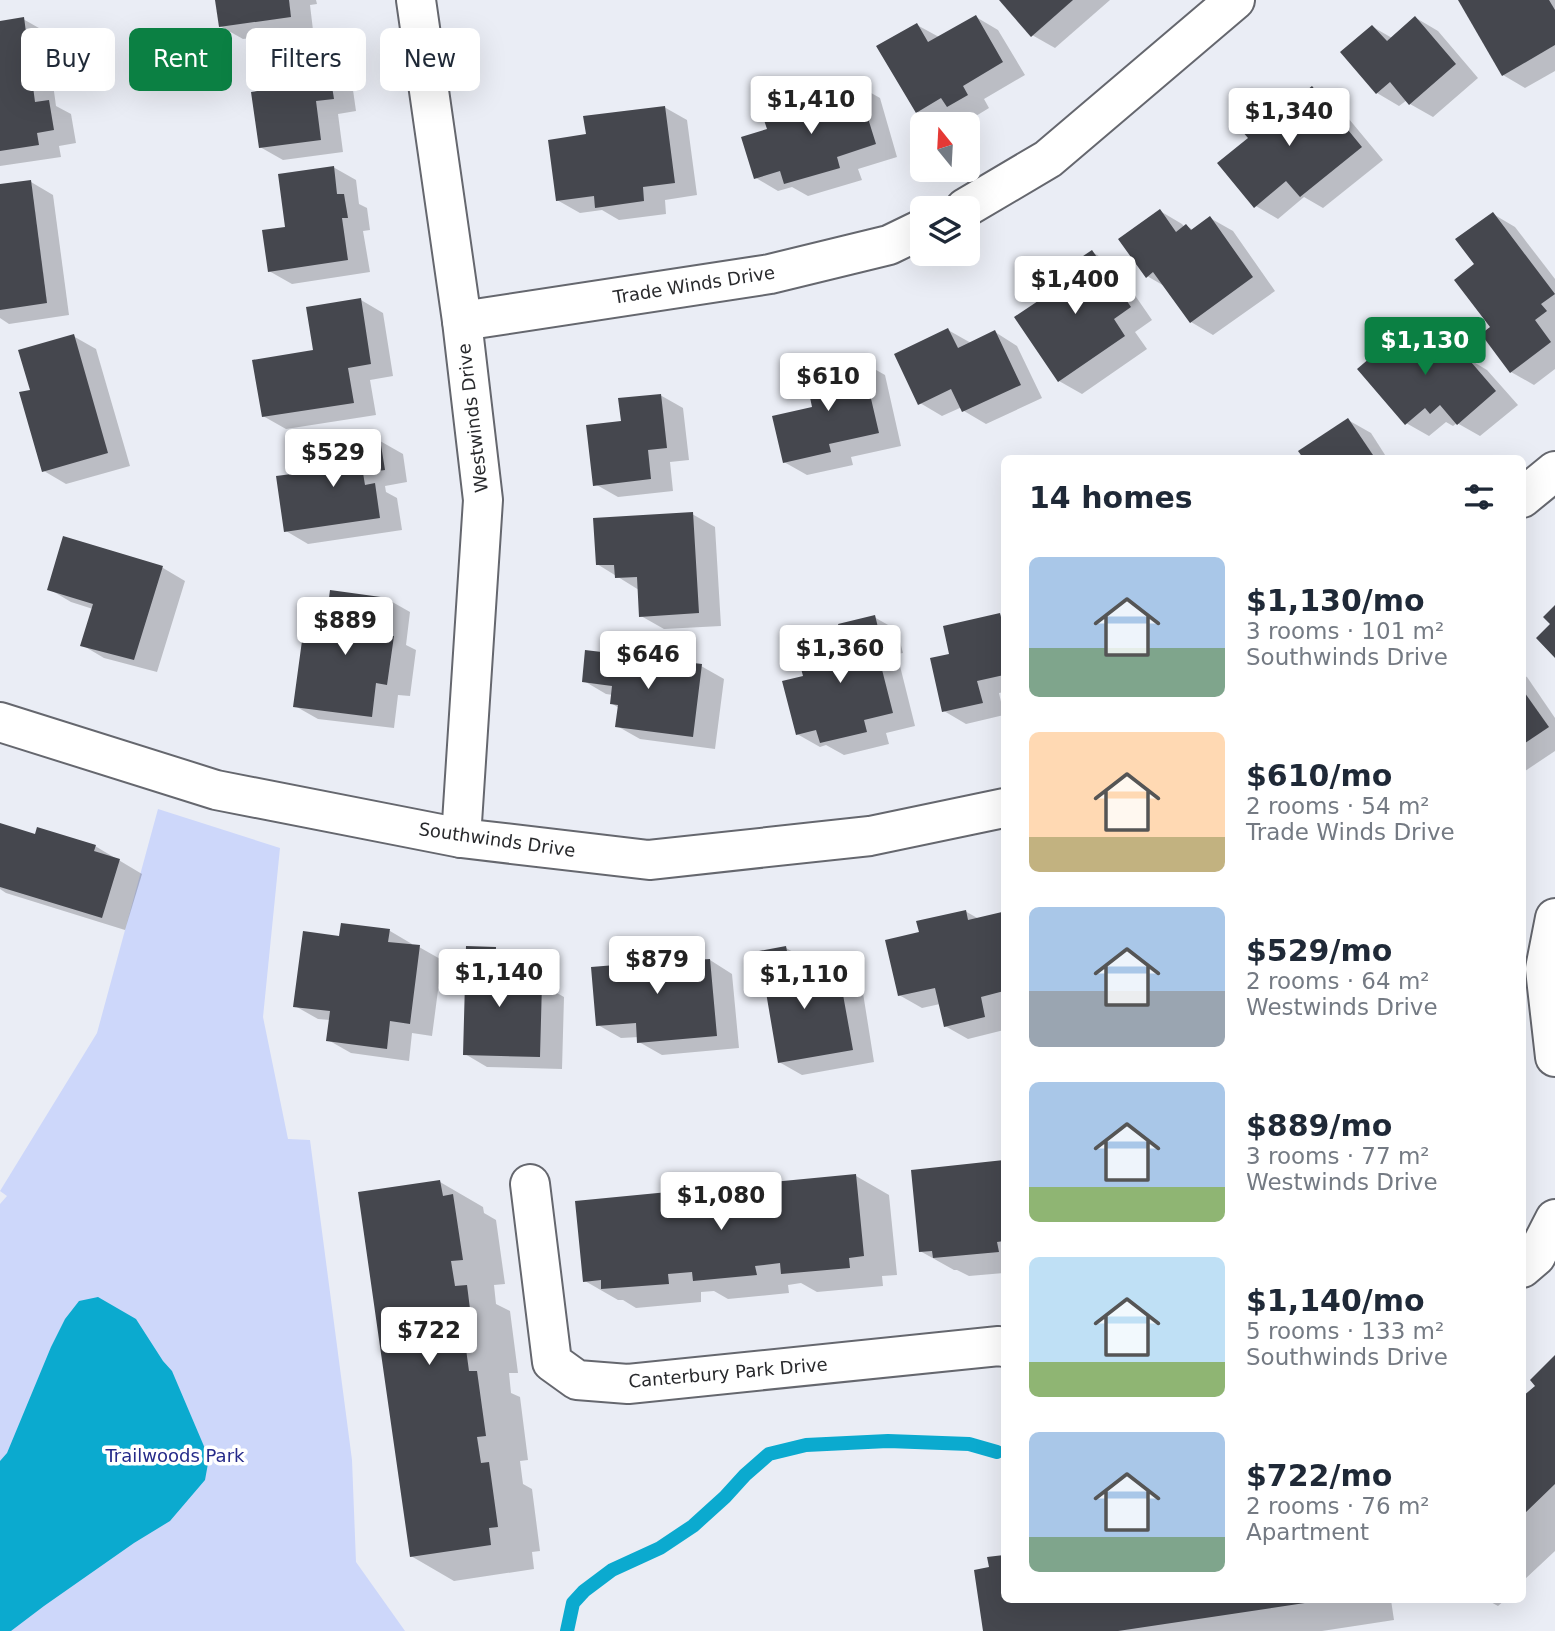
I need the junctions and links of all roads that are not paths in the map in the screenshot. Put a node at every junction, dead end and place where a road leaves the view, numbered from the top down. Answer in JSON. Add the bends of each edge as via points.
{"nodes":[{"id":1,"x":416,"y":0,"type":"edge"},
{"id":2,"x":1235,"y":0,"type":"edge"},
{"id":3,"x":980,"y":199,"type":"edge"},
{"id":4,"x":910,"y":235,"type":"edge"},
{"id":5,"x":461,"y":321,"type":"junction"},
{"id":6,"x":1555,"y":471,"type":"edge"},
{"id":7,"x":1526,"y":495,"type":"edge"},
{"id":8,"x":0,"y":722,"type":"edge"},
{"id":9,"x":1001,"y":809,"type":"edge"},
{"id":10,"x":461,"y":838,"type":"junction"},
{"id":11,"x":1555,"y":918,"type":"edge"},
{"id":12,"x":1555,"y":1057,"type":"edge"},
{"id":13,"x":530,"y":1184,"type":"dead end"},
{"id":14,"x":1555,"y":1219,"type":"edge"},
{"id":15,"x":1526,"y":1265,"type":"edge"},
{"id":16,"x":1001,"y":1346,"type":"edge"}],
"edges":[{"from":1,"to":5,"type":"street","name":"Westwinds Drive"},
{"from":2,"to":3,"type":"street","via":[[1048,159]]},
{"from":4,"to":5,"type":"street","name":"Trade Winds Drive","via":[[889,245],[770,274]]},
{"from":5,"to":10,"type":"street","name":"Westwinds Drive","via":[[483,500]]},
{"from":6,"to":7,"type":"street"},
{"from":8,"to":10,"type":"street","name":"Southwinds Drive","via":[[216,790]]},
{"from":9,"to":10,"type":"street","name":"Southwinds Drive","via":[[870,836],[649,860]]},
{"from":11,"to":12,"type":"street","via":[[1545,969]]},
{"from":13,"to":16,"type":"street","name":"Canterbury Park Drive","via":[[552,1362],[577,1380],[628,1384]]},
{"from":14,"to":15,"type":"street","via":[[1536,1256]]}]}
